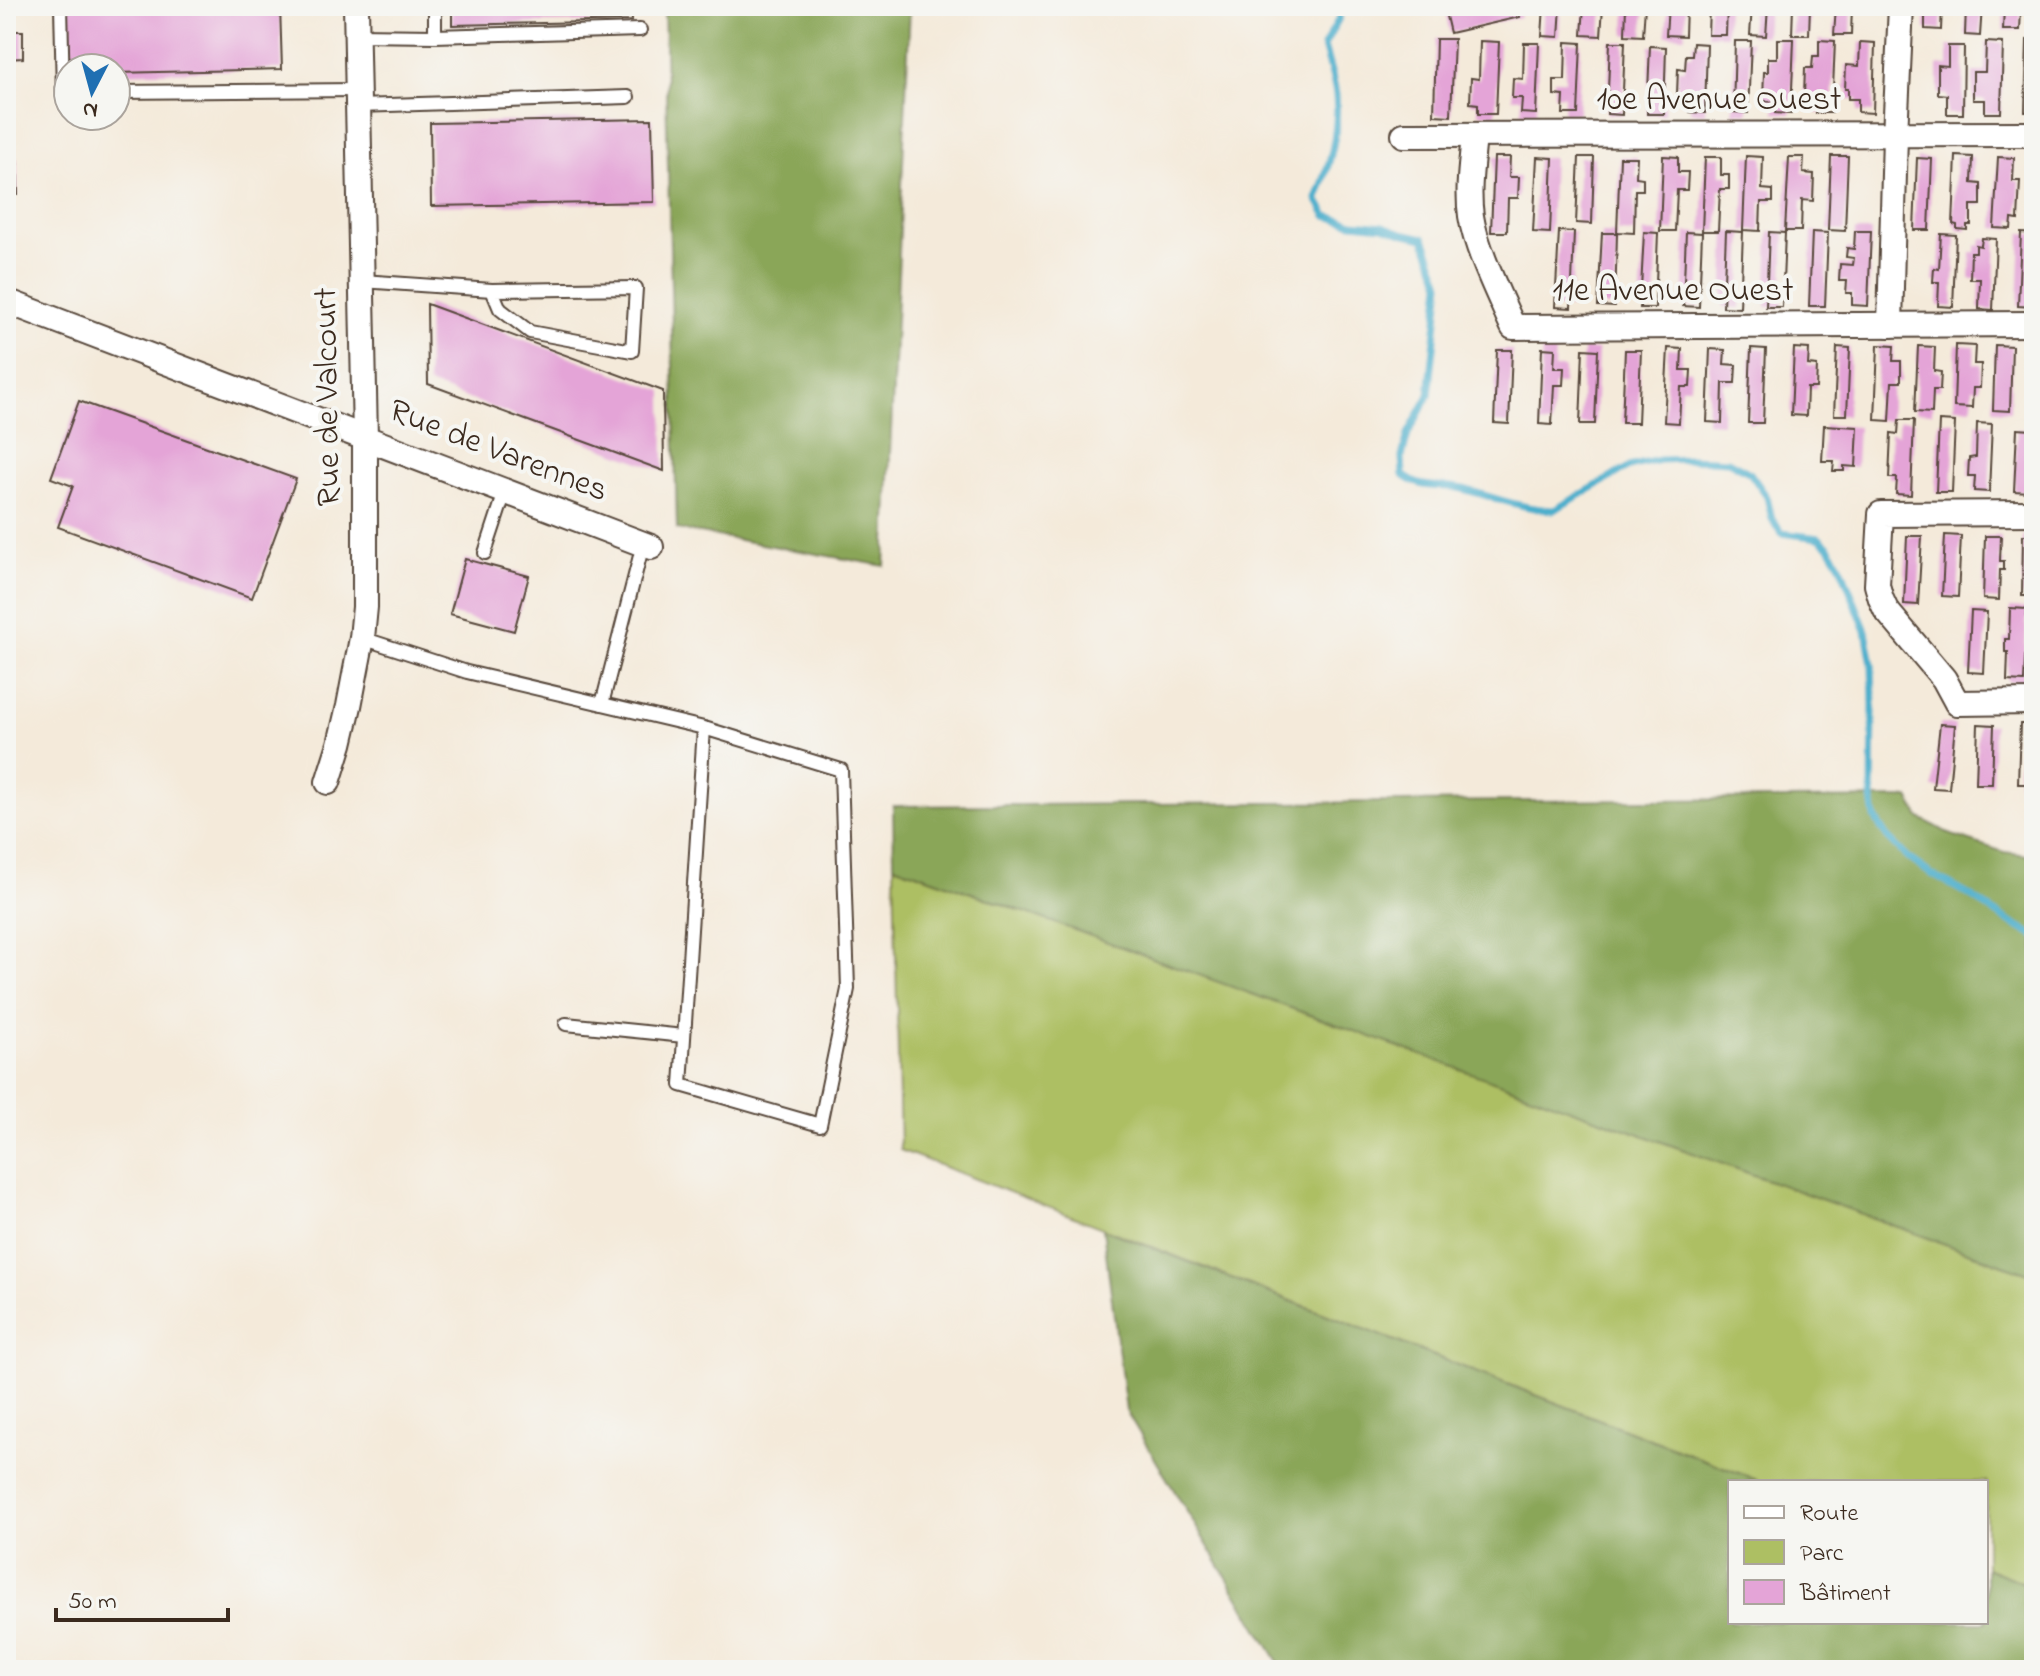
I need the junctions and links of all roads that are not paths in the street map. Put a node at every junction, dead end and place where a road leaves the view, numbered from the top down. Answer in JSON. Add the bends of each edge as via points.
{"nodes":[{"id":1,"x":61,"y":6,"type":"edge"},
{"id":2,"x":356,"y":6,"type":"edge"},
{"id":3,"x":435,"y":6,"type":"edge"},
{"id":4,"x":1901,"y":6,"type":"edge"},
{"id":5,"x":640,"y":30,"type":"dead end"},
{"id":6,"x":356,"y":35,"type":"junction"},
{"id":7,"x":435,"y":36,"type":"junction"},
{"id":8,"x":62,"y":52,"type":"edge"},
{"id":9,"x":132,"y":92,"type":"edge"},
{"id":10,"x":628,"y":97,"type":"dead end"},
{"id":11,"x":358,"y":98,"type":"junction"},
{"id":12,"x":2034,"y":134,"type":"edge"},
{"id":13,"x":1404,"y":135,"type":"dead end"},
{"id":14,"x":1474,"y":135,"type":"junction"},
{"id":15,"x":1895,"y":135,"type":"junction"},
{"id":16,"x":362,"y":281,"type":"junction"},
{"id":17,"x":492,"y":290,"type":"junction"},
{"id":18,"x":6,"y":301,"type":"edge"},
{"id":19,"x":2034,"y":324,"type":"edge"},
{"id":20,"x":1890,"y":325,"type":"junction"},
{"id":21,"x":365,"y":438,"type":"junction"},
{"id":22,"x":505,"y":492,"type":"junction"},
{"id":23,"x":2034,"y":513,"type":"edge"},
{"id":24,"x":647,"y":546,"type":"joint"},
{"id":25,"x":485,"y":553,"type":"dead end"},
{"id":26,"x":362,"y":638,"type":"junction"},
{"id":27,"x":2034,"y":702,"type":"edge"},
{"id":28,"x":602,"y":704,"type":"junction"},
{"id":29,"x":704,"y":728,"type":"junction"},
{"id":30,"x":328,"y":782,"type":"dead end"},
{"id":31,"x":566,"y":1024,"type":"dead end"},
{"id":32,"x":684,"y":1036,"type":"junction"}],
"edges":[{"from":1,"to":8,"type":"lane"},
{"from":2,"to":6,"type":"street","name":"Rue de Valcourt"},
{"from":3,"to":7,"type":"lane"},
{"from":4,"to":15,"type":"street"},
{"from":5,"to":7,"type":"lane"},
{"from":6,"to":7,"type":"lane"},
{"from":6,"to":11,"type":"street","name":"Rue de Valcourt"},
{"from":9,"to":11,"type":"lane"},
{"from":10,"to":11,"type":"lane"},
{"from":11,"to":16,"type":"street","name":"Rue de Valcourt"},
{"from":12,"to":15,"type":"street","name":"10e Avenue Ouest"},
{"from":13,"to":14,"type":"street","name":"10e Avenue Ouest"},
{"from":14,"to":15,"type":"street","name":"10e Avenue Ouest"},
{"from":14,"to":20,"type":"street","name":"11e Avenue Ouest","via":[[1471,216],[1513,327]]},
{"from":15,"to":20,"type":"street"},
{"from":16,"to":17,"type":"lane"},
{"from":16,"to":21,"type":"street","name":"Rue de Valcourt"},
{"from":17,"to":17,"type":"lane","via":[[636,288],[632,351],[530,332],[500,309]]},
{"from":18,"to":21,"type":"street","name":"Rue de Varennes"},
{"from":19,"to":20,"type":"street","name":"11e Avenue Ouest"},
{"from":21,"to":22,"type":"street","name":"Rue de Varennes"},
{"from":21,"to":26,"type":"street","name":"Rue de Valcourt"},
{"from":22,"to":24,"type":"street","name":"Rue de Varennes"},
{"from":22,"to":25,"type":"lane"},
{"from":23,"to":27,"type":"street","via":[[1881,514],[1877,585],[1886,610],[1944,679],[1957,703]]},
{"from":24,"to":28,"type":"lane"},
{"from":26,"to":28,"type":"lane","via":[[467,672]]},
{"from":26,"to":30,"type":"street","name":"Rue de Valcourt"},
{"from":28,"to":29,"type":"lane"},
{"from":29,"to":32,"type":"lane"},
{"from":29,"to":32,"type":"lane","via":[[841,770],[848,989],[820,1125],[681,1085]]},
{"from":31,"to":32,"type":"lane"}]}
